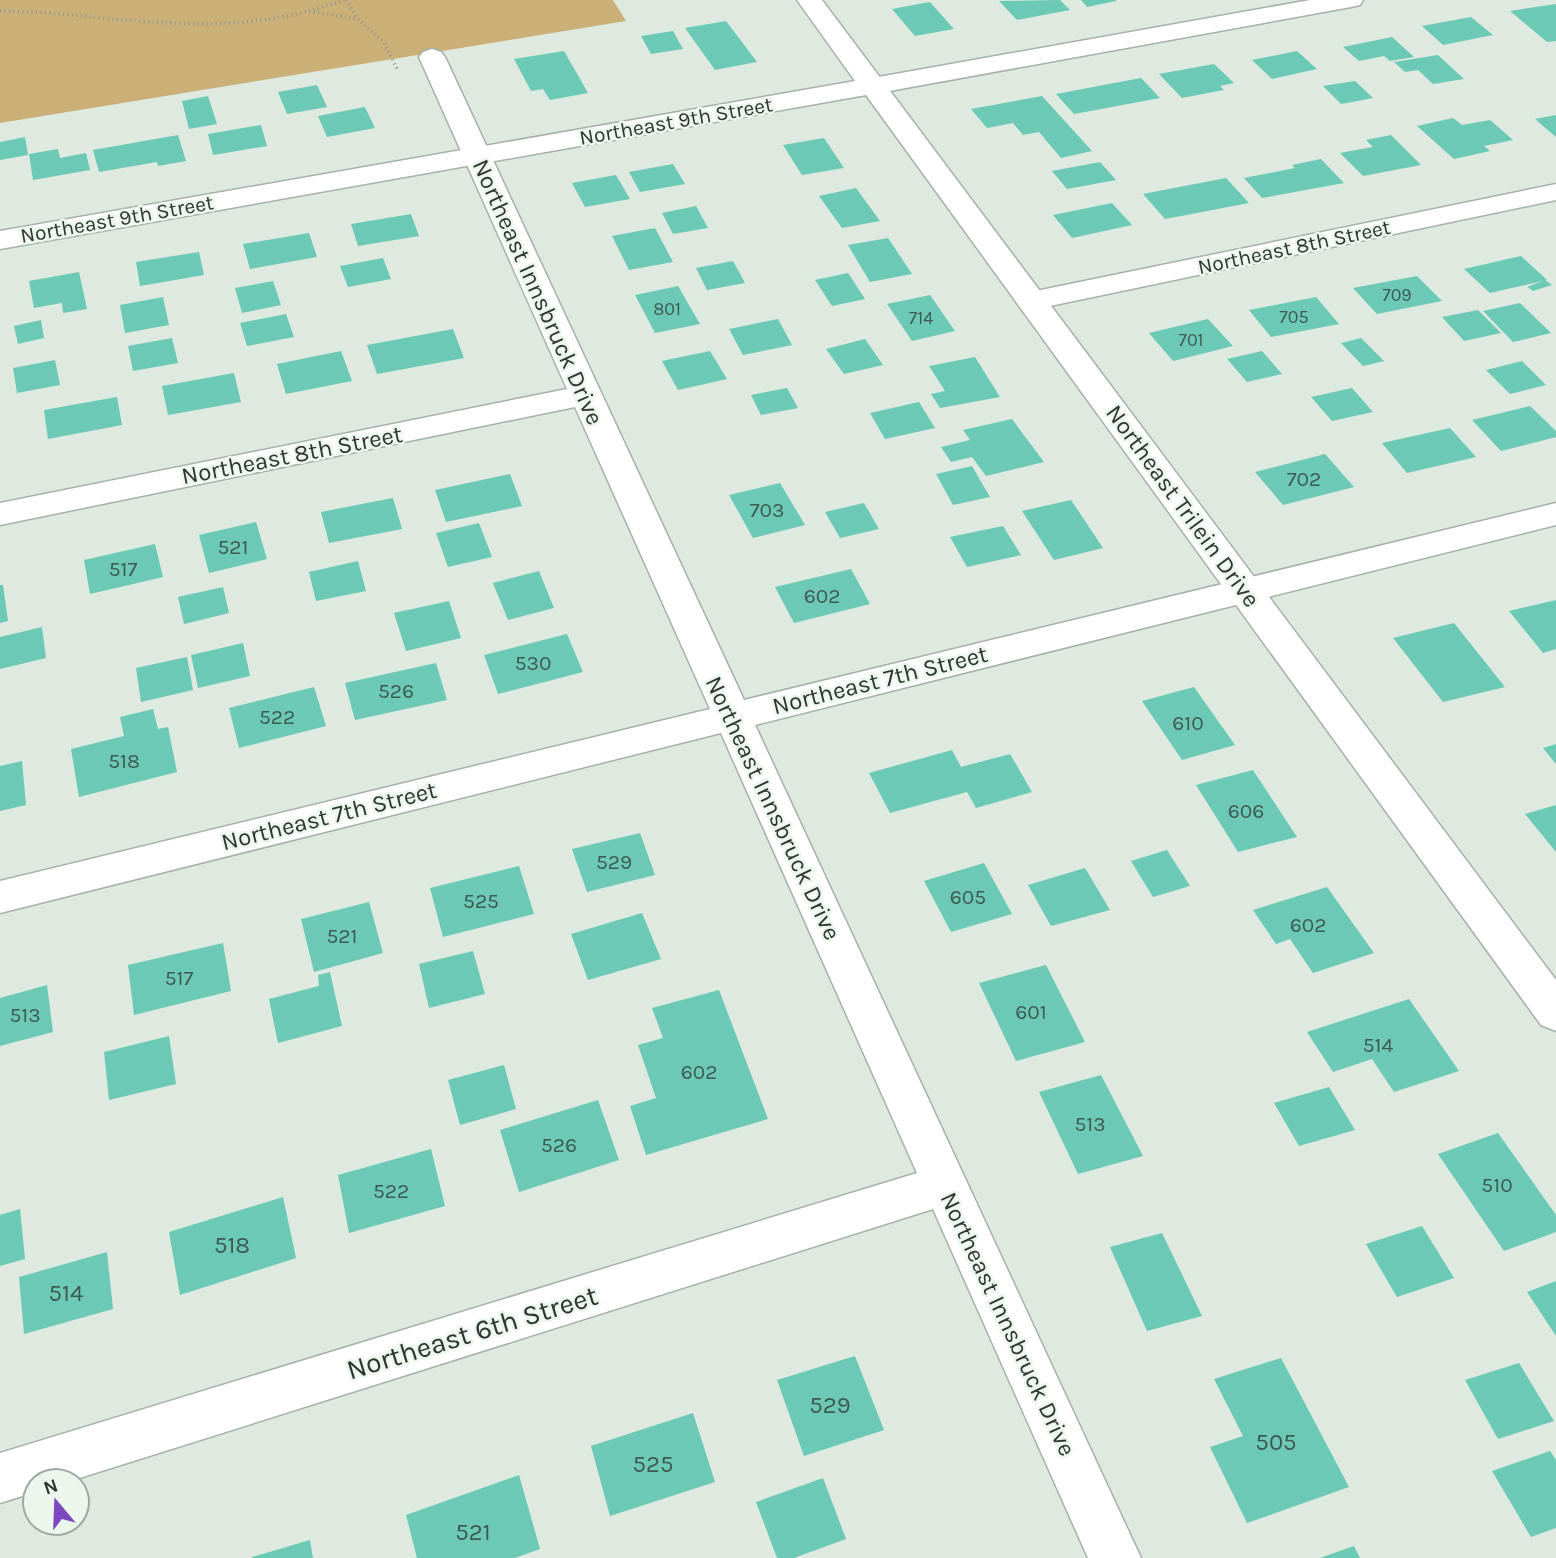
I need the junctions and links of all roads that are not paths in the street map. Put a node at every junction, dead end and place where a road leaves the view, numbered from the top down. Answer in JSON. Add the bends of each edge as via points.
{"nodes":[{"id":1,"x":809,"y":0,"type":"edge"},
{"id":2,"x":1351,"y":0,"type":"edge"},
{"id":3,"x":415,"y":65,"type":"road end"},
{"id":4,"x":873,"y":86,"type":"junction"},
{"id":5,"x":477,"y":156,"type":"junction"},
{"id":6,"x":1556,"y":192,"type":"edge"},
{"id":7,"x":0,"y":240,"type":"edge"},
{"id":8,"x":1031,"y":301,"type":"junction"},
{"id":9,"x":584,"y":395,"type":"junction"},
{"id":10,"x":0,"y":514,"type":"edge"},
{"id":11,"x":1556,"y":514,"type":"edge"},
{"id":12,"x":1244,"y":590,"type":"junction"},
{"id":13,"x":731,"y":717,"type":"junction"},
{"id":14,"x":0,"y":897,"type":"edge"},
{"id":15,"x":1553,"y":1003,"type":"edge"},
{"id":16,"x":945,"y":1185,"type":"junction"},
{"id":17,"x":0,"y":1478,"type":"edge"},
{"id":18,"x":1115,"y":1558,"type":"edge"}],
"edges":[{"from":1,"to":4,"type":"street","name":"Northeast Trilein Drive"},
{"from":2,"to":4,"type":"street","name":"Northeast 9th Street"},
{"from":3,"to":5,"type":"street","name":"Northeast Innsbruck Drive"},
{"from":4,"to":5,"type":"street","name":"Northeast 9th Street"},
{"from":4,"to":8,"type":"street","name":"Northeast Trilein Drive"},
{"from":5,"to":7,"type":"street","name":"Northeast 9th Street"},
{"from":5,"to":9,"type":"street","name":"Northeast Innsbruck Drive"},
{"from":6,"to":8,"type":"street","name":"Northeast 8th Street"},
{"from":8,"to":12,"type":"street","name":"Northeast Trilein Drive"},
{"from":9,"to":10,"type":"street","name":"Northeast 8th Street"},
{"from":9,"to":13,"type":"street","name":"Northeast Innsbruck Drive"},
{"from":11,"to":12,"type":"street","name":"Northeast 7th Street"},
{"from":12,"to":13,"type":"street","name":"Northeast 7th Street"},
{"from":12,"to":15,"type":"street","name":"Northeast Trilein Drive"},
{"from":13,"to":14,"type":"street","name":"Northeast 7th Street"},
{"from":13,"to":16,"type":"street","name":"Northeast Innsbruck Drive"},
{"from":16,"to":17,"type":"street","name":"Northeast 6th Street"},
{"from":16,"to":18,"type":"street","name":"Northeast Innsbruck Drive"}]}
